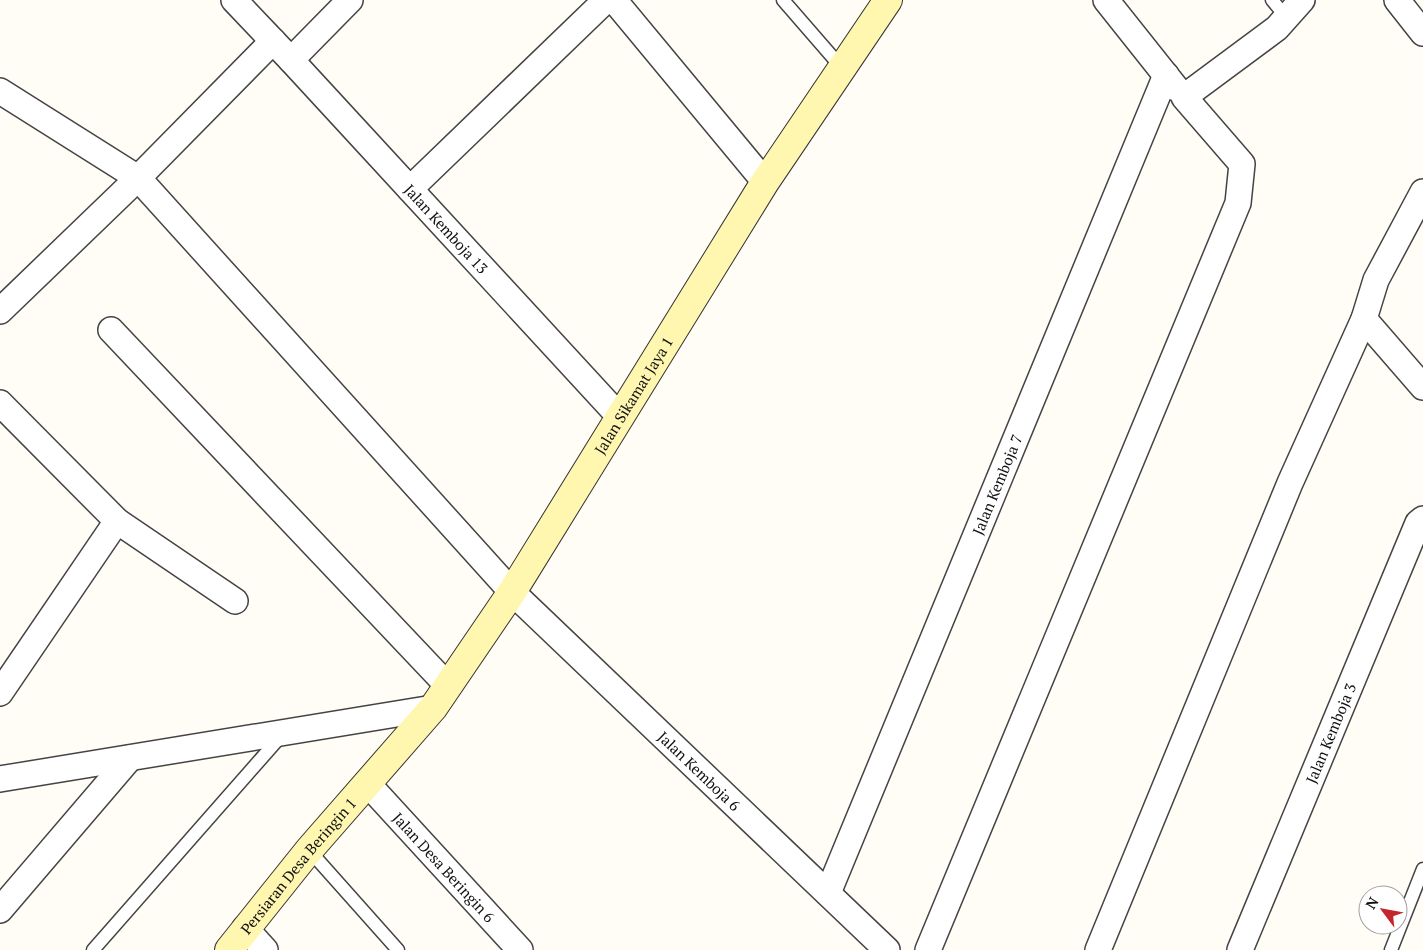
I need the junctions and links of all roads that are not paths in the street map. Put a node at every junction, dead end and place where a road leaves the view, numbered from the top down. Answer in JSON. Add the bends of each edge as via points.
{"nodes":[{"id":1,"x":234,"y":0,"type":"edge"},
{"id":2,"x":350,"y":0,"type":"edge"},
{"id":3,"x":606,"y":0,"type":"edge"},
{"id":4,"x":614,"y":0,"type":"edge"},
{"id":5,"x":783,"y":0,"type":"edge"},
{"id":6,"x":888,"y":0,"type":"edge"},
{"id":7,"x":1106,"y":0,"type":"edge"},
{"id":8,"x":1397,"y":0,"type":"edge"},
{"id":9,"x":1287,"y":6,"type":"edge"},
{"id":10,"x":1423,"y":33,"type":"edge"},
{"id":11,"x":273,"y":41,"type":"junction"},
{"id":12,"x":291,"y":60,"type":"junction"},
{"id":13,"x":842,"y":68,"type":"junction"},
{"id":14,"x":1166,"y":75,"type":"junction"},
{"id":15,"x":0,"y":92,"type":"edge"},
{"id":16,"x":1184,"y":97,"type":"junction"},
{"id":17,"x":138,"y":178,"type":"junction"},
{"id":18,"x":765,"y":182,"type":"junction"},
{"id":19,"x":410,"y":188,"type":"junction"},
{"id":20,"x":1420,"y":205,"type":"edge"},
{"id":21,"x":0,"y":311,"type":"edge"},
{"id":22,"x":1364,"y":320,"type":"junction"},
{"id":23,"x":111,"y":330,"type":"dead end"},
{"id":24,"x":1423,"y":387,"type":"edge"},
{"id":25,"x":0,"y":403,"type":"edge"},
{"id":26,"x":620,"y":416,"type":"junction"},
{"id":27,"x":1423,"y":519,"type":"edge"},
{"id":28,"x":117,"y":521,"type":"junction"},
{"id":29,"x":512,"y":592,"type":"junction"},
{"id":30,"x":235,"y":602,"type":"dead end"},
{"id":31,"x":0,"y":693,"type":"edge"},
{"id":32,"x":441,"y":697,"type":"junction"},
{"id":33,"x":284,"y":732,"type":"junction"},
{"id":34,"x":130,"y":758,"type":"junction"},
{"id":35,"x":0,"y":779,"type":"edge"},
{"id":36,"x":367,"y":783,"type":"junction"},
{"id":37,"x":309,"y":850,"type":"junction"},
{"id":38,"x":1423,"y":869,"type":"edge"},
{"id":39,"x":828,"y":893,"type":"junction"},
{"id":40,"x":0,"y":910,"type":"edge"},
{"id":41,"x":245,"y":928,"type":"junction"},
{"id":42,"x":94,"y":950,"type":"edge"},
{"id":43,"x":229,"y":950,"type":"edge"},
{"id":44,"x":265,"y":950,"type":"edge"},
{"id":45,"x":398,"y":950,"type":"edge"},
{"id":46,"x":520,"y":950,"type":"edge"},
{"id":47,"x":887,"y":950,"type":"edge"},
{"id":48,"x":928,"y":950,"type":"edge"},
{"id":49,"x":1098,"y":950,"type":"edge"},
{"id":50,"x":1240,"y":950,"type":"edge"},
{"id":51,"x":1391,"y":950,"type":"edge"}],
"edges":[{"from":1,"to":11,"type":"street","name":"Jalan Kemboja 13"},
{"from":2,"to":12,"type":"street"},
{"from":3,"to":19,"type":"street"},
{"from":4,"to":18,"type":"street"},
{"from":5,"to":13,"type":"lane"},
{"from":6,"to":13,"type":"main road","name":"Jalan Sikamat Jaya 1"},
{"from":7,"to":14,"type":"street"},
{"from":8,"to":10,"type":"street"},
{"from":9,"to":16,"type":"street","via":[[1277,28]]},
{"from":11,"to":12,"type":"street","name":"Jalan Kemboja 13"},
{"from":11,"to":17,"type":"street"},
{"from":12,"to":19,"type":"street","name":"Jalan Kemboja 13"},
{"from":13,"to":18,"type":"main road","name":"Jalan Sikamat Jaya 1"},
{"from":14,"to":16,"type":"street"},
{"from":14,"to":39,"type":"street","name":"Jalan Kemboja 7"},
{"from":15,"to":17,"type":"street","name":"Jalan Kemboja 6"},
{"from":16,"to":48,"type":"street","via":[[1242,164],[1238,203]]},
{"from":17,"to":21,"type":"street"},
{"from":17,"to":29,"type":"street","name":"Jalan Kemboja 6"},
{"from":18,"to":26,"type":"main road","name":"Jalan Sikamat Jaya 1"},
{"from":19,"to":26,"type":"street","name":"Jalan Kemboja 13"},
{"from":20,"to":22,"type":"street","via":[[1376,280]]},
{"from":22,"to":24,"type":"street"},
{"from":22,"to":49,"type":"street","via":[[1290,483]]},
{"from":23,"to":32,"type":"street"},
{"from":25,"to":28,"type":"street"},
{"from":26,"to":29,"type":"main road","name":"Jalan Sikamat Jaya 1"},
{"from":27,"to":50,"type":"street","name":"Jalan Kemboja 3","via":[[1418,523]]},
{"from":28,"to":30,"type":"street"},
{"from":28,"to":31,"type":"street"},
{"from":29,"to":32,"type":"main road","name":"Jalan Sikamat Jaya 1"},
{"from":29,"to":39,"type":"street","name":"Jalan Kemboja 6"},
{"from":32,"to":33,"type":"street"},
{"from":32,"to":36,"type":"main road","name":"Jalan Sikamat Jaya 1"},
{"from":33,"to":34,"type":"street"},
{"from":33,"to":42,"type":"lane"},
{"from":34,"to":35,"type":"street"},
{"from":34,"to":40,"type":"street"},
{"from":36,"to":37,"type":"main road","name":"Persiaran Desa Beringin 1"},
{"from":36,"to":46,"type":"street","name":"Jalan Desa Beringin 6"},
{"from":37,"to":41,"type":"main road","name":"Persiaran Desa Beringin 1"},
{"from":37,"to":45,"type":"lane"},
{"from":38,"to":51,"type":"lane"},
{"from":39,"to":47,"type":"street","name":"Jalan Kemboja 6"},
{"from":41,"to":43,"type":"main road","name":"Persiaran Desa Beringin 1"},
{"from":41,"to":44,"type":"street"}]}
